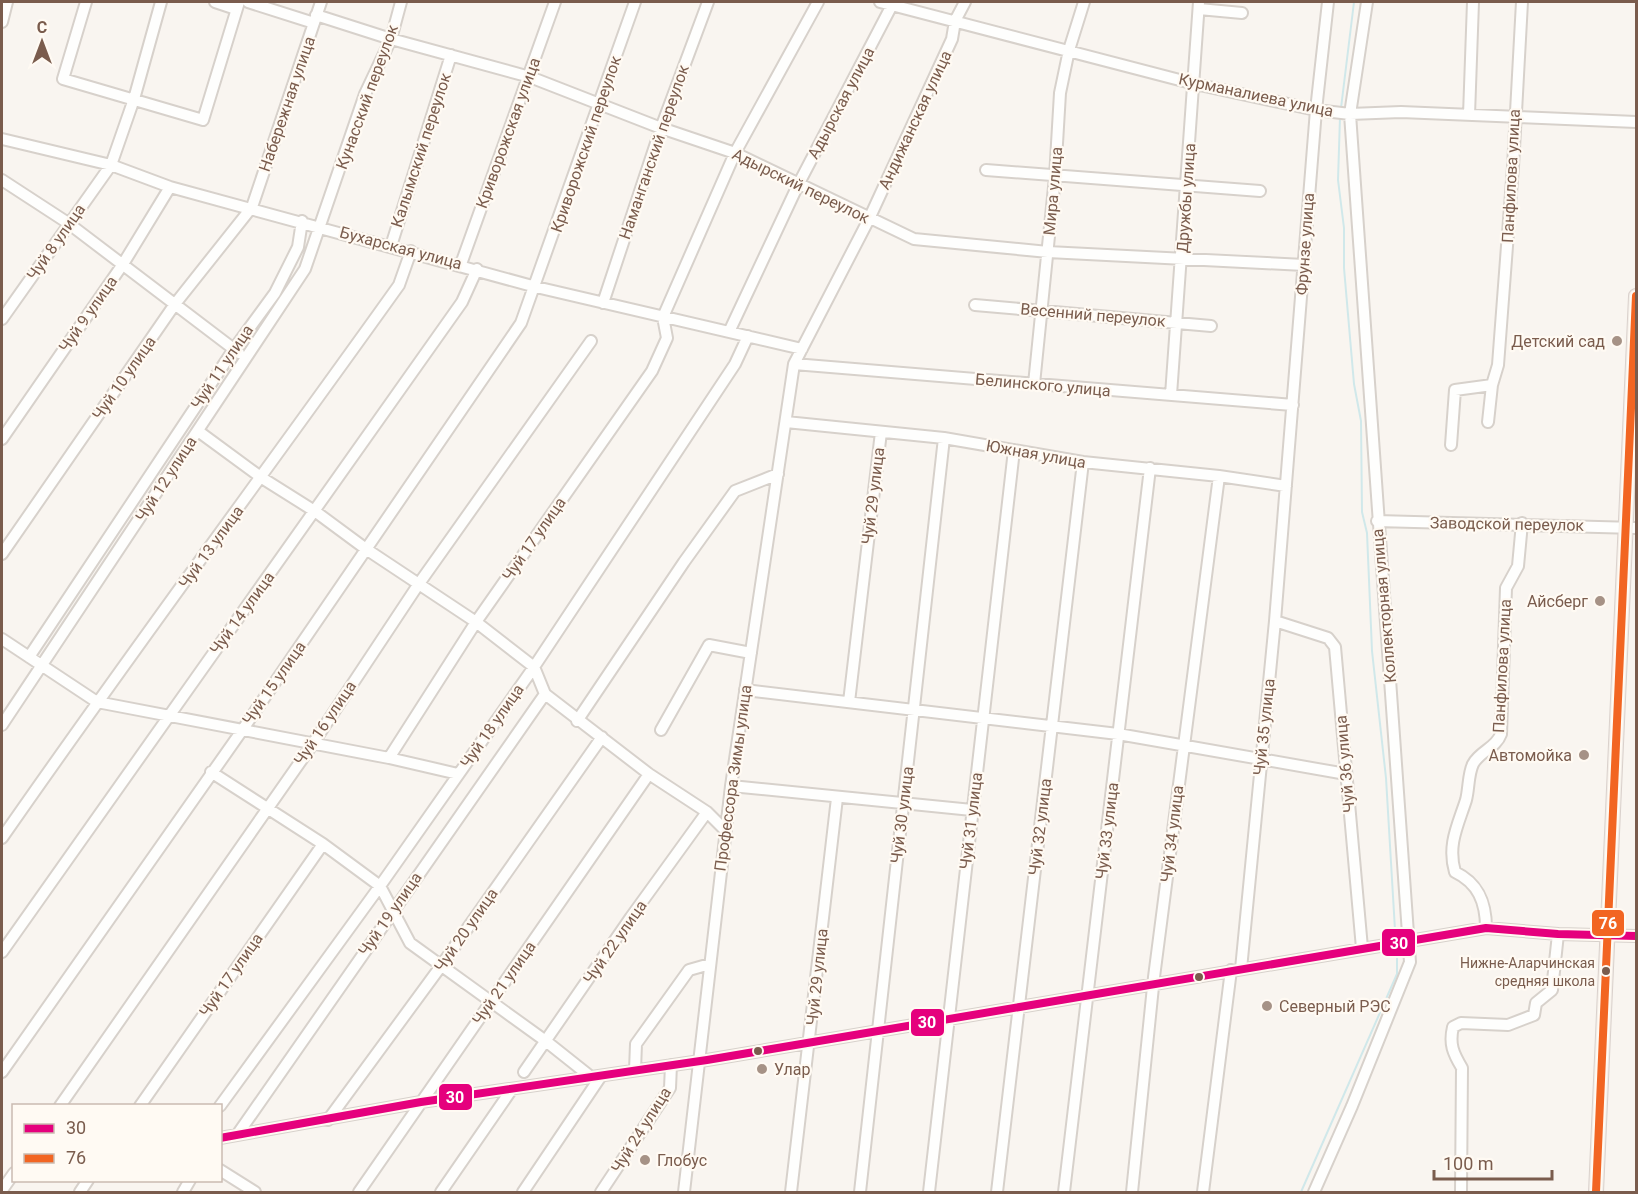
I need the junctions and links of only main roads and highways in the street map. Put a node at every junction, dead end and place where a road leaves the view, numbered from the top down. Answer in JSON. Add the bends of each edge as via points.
{"nodes":[{"id":1,"x":1636,"y":296,"type":"edge"},
{"id":2,"x":1631,"y":528,"type":"edge"},
{"id":3,"x":1596,"y":1192,"type":"edge"}],
"edges":[{"from":1,"to":2,"type":"main road"},
{"from":2,"to":3,"type":"main road"}]}
